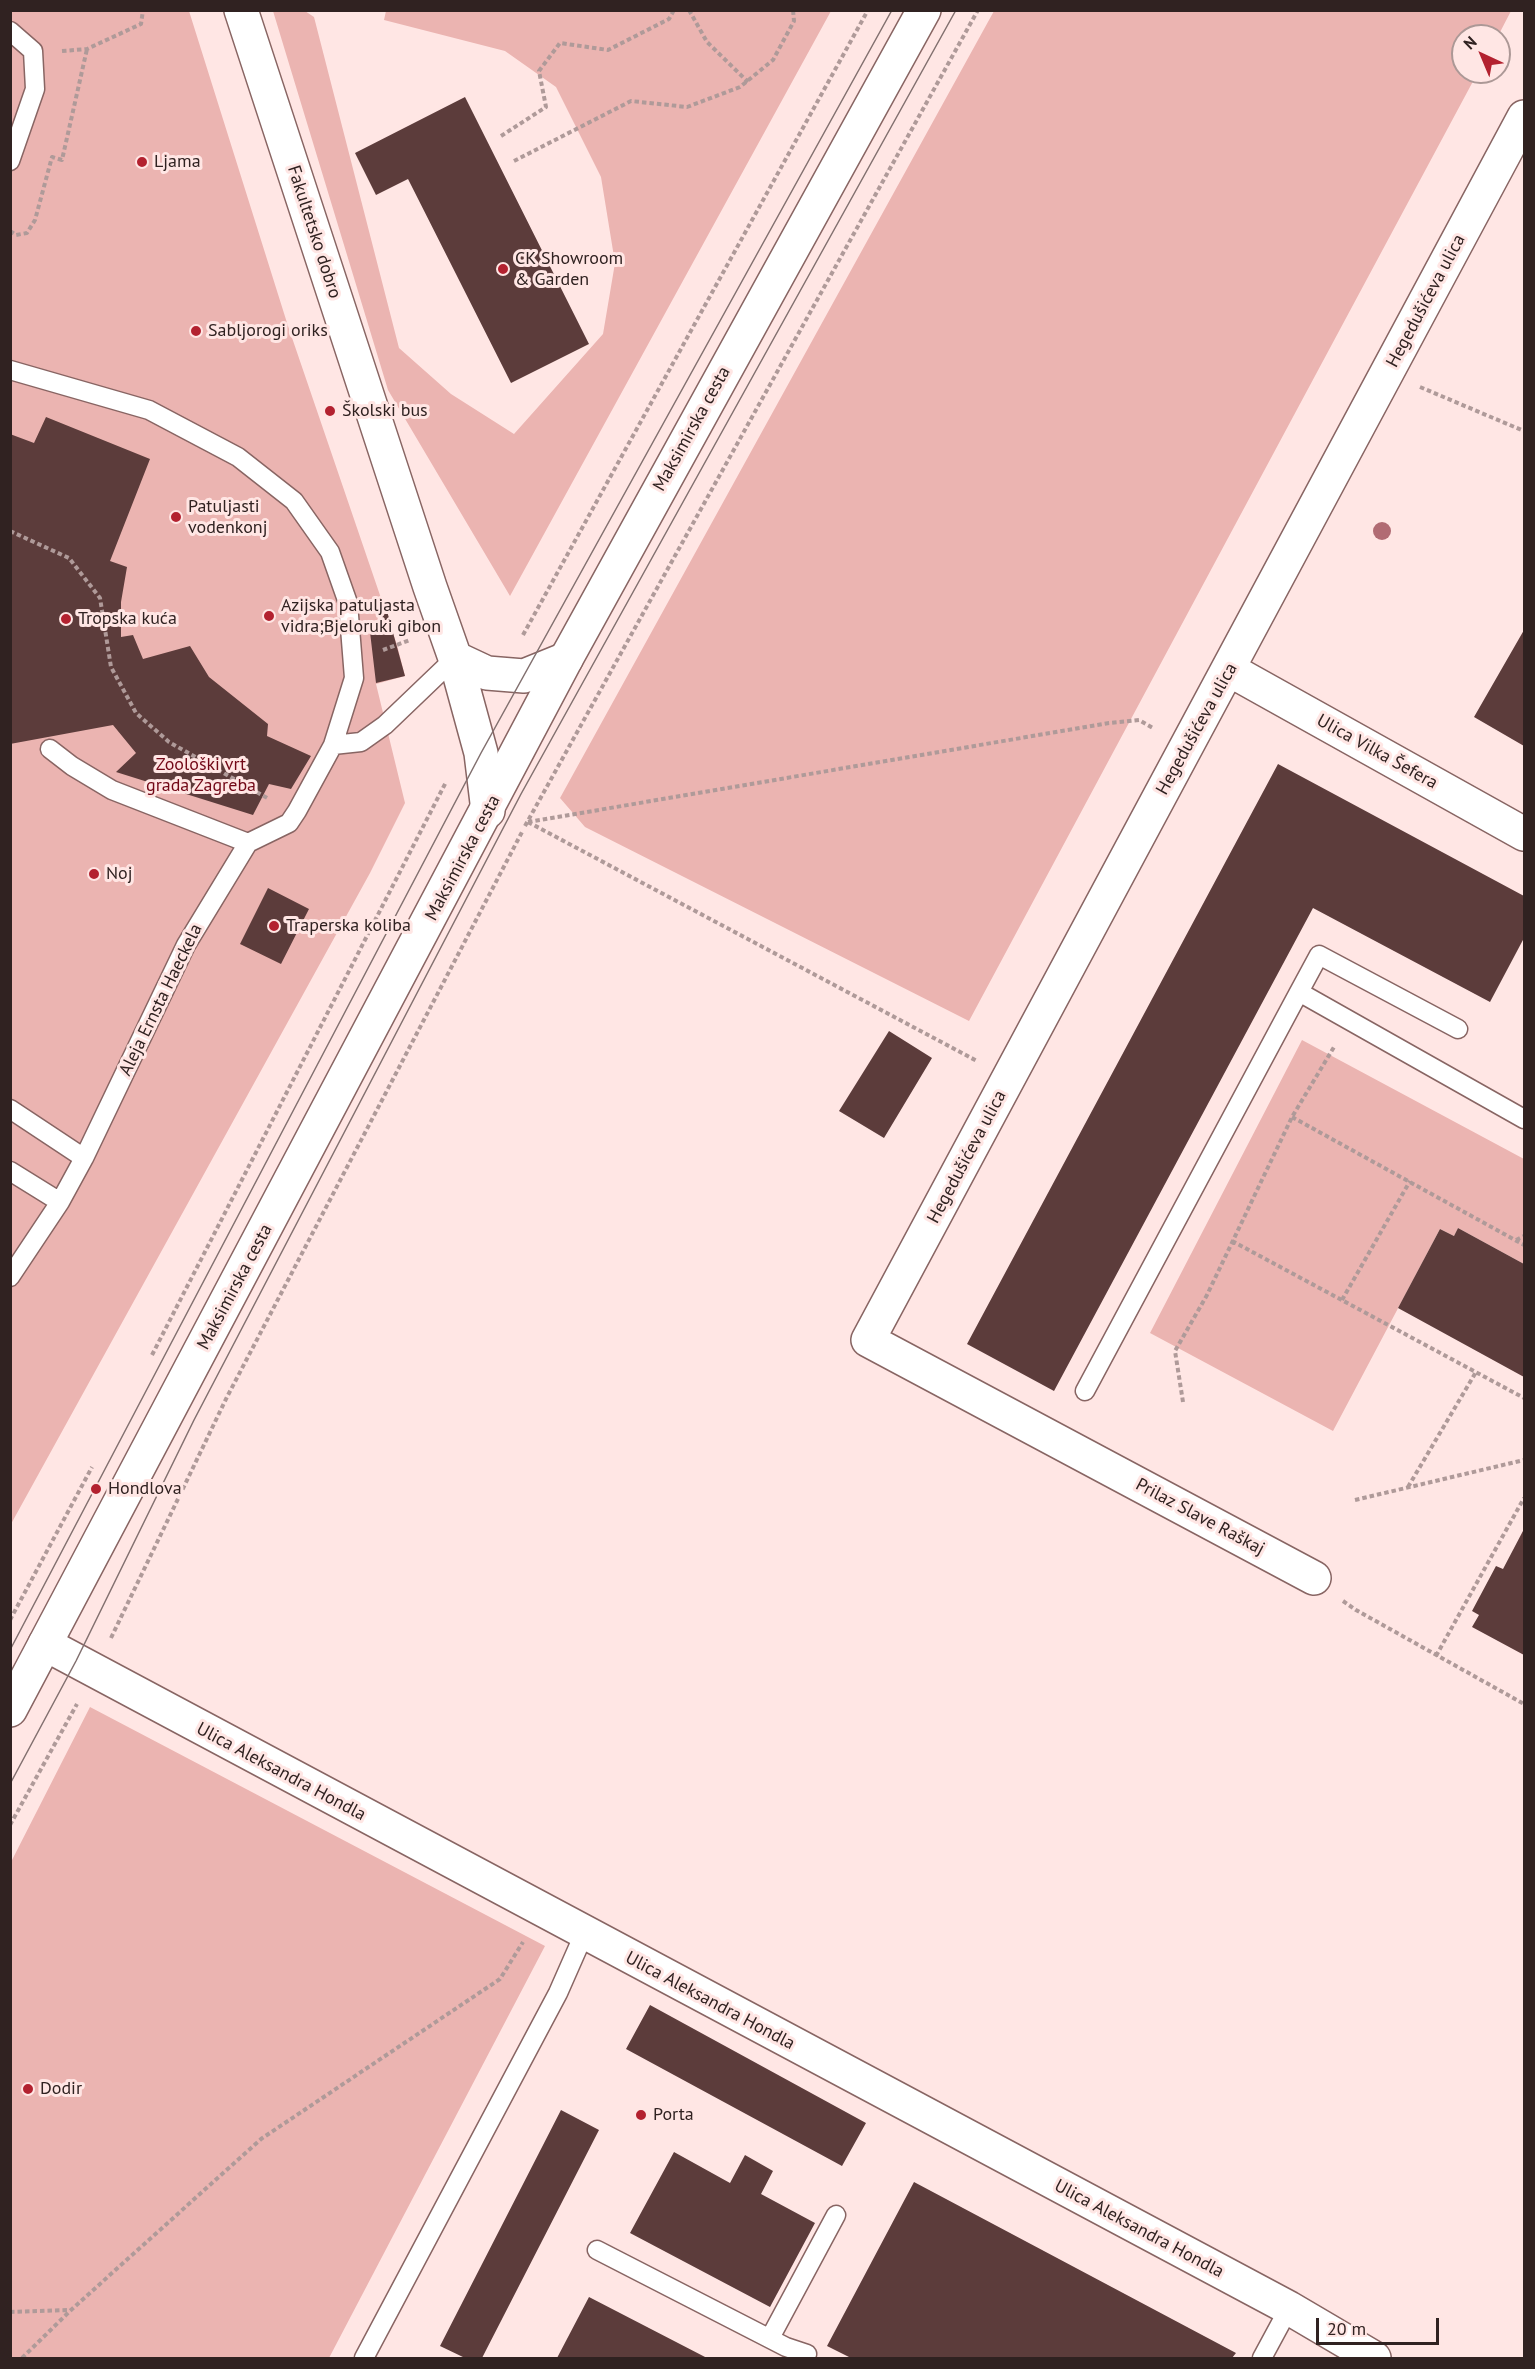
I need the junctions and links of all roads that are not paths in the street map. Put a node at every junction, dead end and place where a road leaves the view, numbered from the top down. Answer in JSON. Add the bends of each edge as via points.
{"nodes":[{"id":1,"x":241,"y":10,"type":"edge"},
{"id":2,"x":924,"y":10,"type":"edge"},
{"id":3,"x":10,"y":31,"type":"edge"},
{"id":4,"x":1524,"y":117,"type":"edge"},
{"id":5,"x":1516,"y":154,"type":"edge"},
{"id":6,"x":10,"y":161,"type":"edge"},
{"id":7,"x":10,"y":370,"type":"edge"},
{"id":8,"x":456,"y":658,"type":"junction"},
{"id":9,"x":566,"y":660,"type":"junction"},
{"id":10,"x":1230,"y":670,"type":"junction"},
{"id":11,"x":333,"y":745,"type":"junction"},
{"id":12,"x":50,"y":748,"type":"dead end"},
{"id":13,"x":488,"y":811,"type":"junction"},
{"id":14,"x":1524,"y":834,"type":"edge"},
{"id":15,"x":248,"y":843,"type":"junction"},
{"id":16,"x":1299,"y":992,"type":"junction"},
{"id":17,"x":1458,"y":1029,"type":"dead end"},
{"id":18,"x":10,"y":1109,"type":"edge"},
{"id":19,"x":1524,"y":1119,"type":"edge"},
{"id":20,"x":84,"y":1158,"type":"junction"},
{"id":21,"x":10,"y":1171,"type":"edge"},
{"id":22,"x":60,"y":1202,"type":"junction"},
{"id":23,"x":10,"y":1277,"type":"edge"},
{"id":24,"x":868,"y":1340,"type":"joint"},
{"id":25,"x":1085,"y":1391,"type":"dead end"},
{"id":26,"x":1314,"y":1578,"type":"road end"},
{"id":27,"x":45,"y":1644,"type":"junction"},
{"id":28,"x":10,"y":1710,"type":"edge"},
{"id":29,"x":584,"y":1934,"type":"junction"},
{"id":30,"x":836,"y":2215,"type":"dead end"},
{"id":31,"x":597,"y":2250,"type":"dead end"},
{"id":32,"x":1289,"y":2308,"type":"junction"},
{"id":33,"x":770,"y":2338,"type":"junction"},
{"id":34,"x":808,"y":2357,"type":"edge"},
{"id":35,"x":364,"y":2358,"type":"edge"},
{"id":36,"x":1262,"y":2358,"type":"edge"},
{"id":37,"x":1374,"y":2358,"type":"edge"}],
"edges":[{"from":1,"to":8,"type":"street","name":"Fakultetsko dobro"},
{"from":2,"to":9,"type":"street","name":"Maksimirska cesta"},
{"from":3,"to":6,"type":"lane","via":[[33,51],[35,89]]},
{"from":4,"to":5,"type":"street","name":"Hegedušićeva ulica"},
{"from":5,"to":10,"type":"street","name":"Hegedušićeva ulica"},
{"from":7,"to":11,"type":"lane","via":[[149,410],[238,457],[294,501],[330,552],[348,603],[354,678]]},
{"from":8,"to":9,"type":"street","via":[[487,673],[524,676]]},
{"from":8,"to":11,"type":"lane","via":[[361,742]]},
{"from":8,"to":13,"type":"street","name":"Fakultetsko dobro","via":[[481,753]]},
{"from":9,"to":13,"type":"street","name":"Maksimirska cesta"},
{"from":10,"to":14,"type":"street","name":"Ulica Vilka Šefera"},
{"from":10,"to":24,"type":"street","name":"Hegedušićeva ulica"},
{"from":11,"to":15,"type":"lane","via":[[289,823]]},
{"from":12,"to":15,"type":"lane","via":[[112,790]]},
{"from":13,"to":27,"type":"street","name":"Maksimirska cesta"},
{"from":15,"to":20,"type":"lane","name":"Aleja Ernsta Haeckela","via":[[186,945]]},
{"from":16,"to":17,"type":"lane","via":[[1319,955]]},
{"from":16,"to":19,"type":"lane"},
{"from":16,"to":25,"type":"lane"},
{"from":18,"to":20,"type":"lane"},
{"from":20,"to":22,"type":"lane","name":"Aleja Ernsta Haeckela"},
{"from":21,"to":22,"type":"lane"},
{"from":22,"to":23,"type":"lane","name":"Aleja Ernsta Haeckela"},
{"from":24,"to":26,"type":"street","name":"Prilaz Slave Raškaj"},
{"from":27,"to":28,"type":"street","name":"Maksimirska cesta"},
{"from":27,"to":29,"type":"street","name":"Ulica Aleksandra Hondla"},
{"from":29,"to":32,"type":"street","name":"Ulica Aleksandra Hondla"},
{"from":29,"to":35,"type":"lane","via":[[558,1993]]},
{"from":30,"to":33,"type":"lane"},
{"from":31,"to":33,"type":"lane"},
{"from":32,"to":36,"type":"lane"},
{"from":32,"to":37,"type":"street","name":"Ulica Aleksandra Hondla"},
{"from":33,"to":34,"type":"lane"}]}
